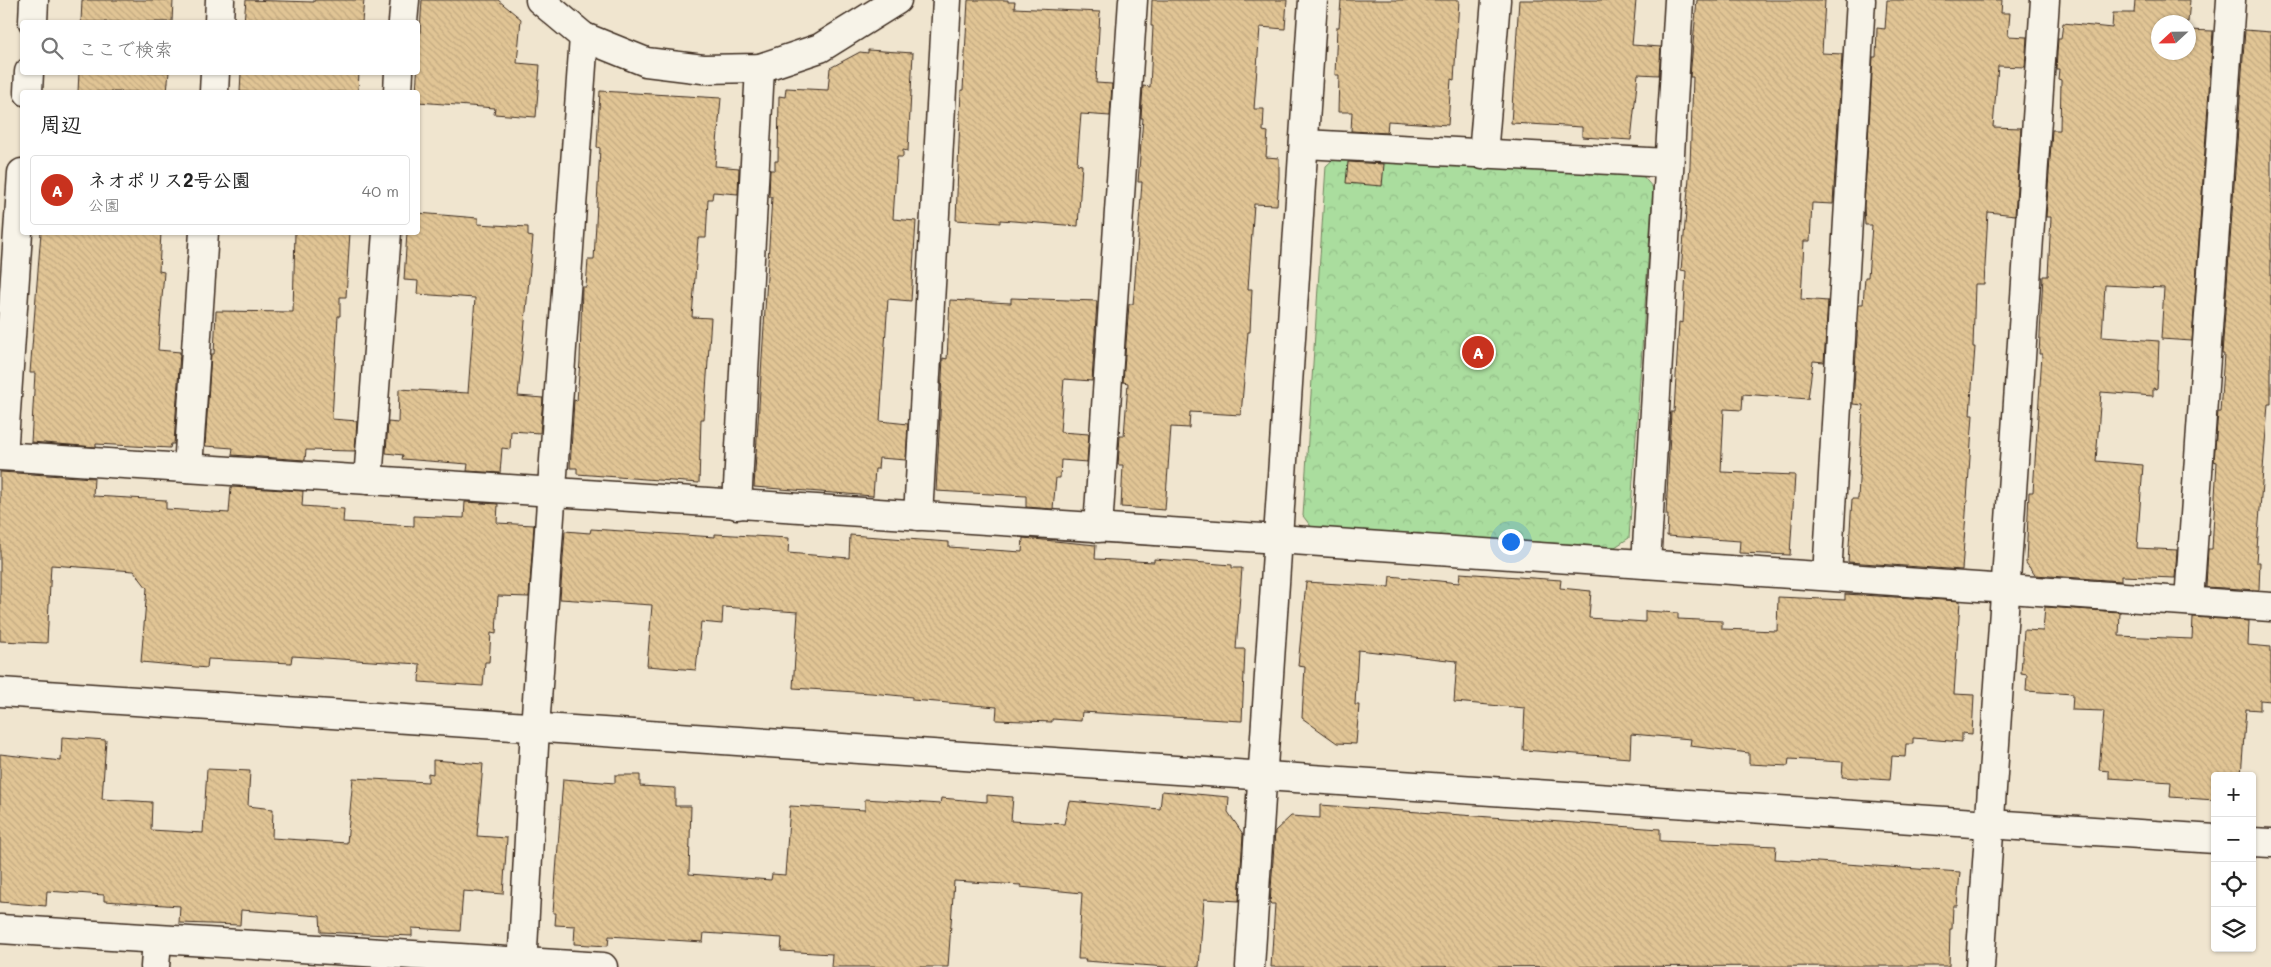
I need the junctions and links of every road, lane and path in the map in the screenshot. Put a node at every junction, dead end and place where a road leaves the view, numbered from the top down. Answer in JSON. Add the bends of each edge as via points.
{"nodes":[{"id":1,"x":34,"y":0,"type":"edge"},
{"id":2,"x":220,"y":0,"type":"edge"},
{"id":3,"x":405,"y":0,"type":"edge"},
{"id":4,"x":540,"y":0,"type":"edge"},
{"id":5,"x":897,"y":0,"type":"edge"},
{"id":6,"x":947,"y":0,"type":"edge"},
{"id":7,"x":1133,"y":0,"type":"edge"},
{"id":8,"x":1313,"y":0,"type":"edge"},
{"id":9,"x":1496,"y":0,"type":"edge"},
{"id":10,"x":1679,"y":0,"type":"edge"},
{"id":11,"x":1861,"y":0,"type":"edge"},
{"id":12,"x":2045,"y":0,"type":"edge"},
{"id":13,"x":2231,"y":0,"type":"edge"},
{"id":14,"x":33,"y":20,"type":"edge"},
{"id":15,"x":219,"y":20,"type":"edge"},
{"id":16,"x":403,"y":20,"type":"edge"},
{"id":17,"x":584,"y":37,"type":"junction"},
{"id":18,"x":760,"y":68,"type":"junction"},
{"id":19,"x":29,"y":75,"type":"edge"},
{"id":20,"x":215,"y":75,"type":"edge"},
{"id":21,"x":399,"y":75,"type":"edge"},
{"id":22,"x":28,"y":90,"type":"edge"},
{"id":23,"x":214,"y":90,"type":"edge"},
{"id":24,"x":398,"y":90,"type":"edge"},
{"id":25,"x":1304,"y":144,"type":"junction"},
{"id":26,"x":1483,"y":155,"type":"junction"},
{"id":27,"x":1668,"y":164,"type":"junction"},
{"id":28,"x":20,"y":201,"type":"edge"},
{"id":29,"x":204,"y":235,"type":"edge"},
{"id":30,"x":387,"y":235,"type":"edge"},
{"id":31,"x":2,"y":456,"type":"edge"},
{"id":32,"x":188,"y":468,"type":"junction"},
{"id":33,"x":368,"y":480,"type":"junction"},
{"id":34,"x":552,"y":493,"type":"junction"},
{"id":35,"x":738,"y":504,"type":"junction"},
{"id":36,"x":918,"y":516,"type":"junction"},
{"id":37,"x":1098,"y":528,"type":"junction"},
{"id":38,"x":1278,"y":539,"type":"junction"},
{"id":39,"x":1646,"y":564,"type":"junction"},
{"id":40,"x":1827,"y":576,"type":"junction"},
{"id":41,"x":2006,"y":589,"type":"junction"},
{"id":42,"x":2189,"y":601,"type":"junction"},
{"id":43,"x":2271,"y":608,"type":"edge"},
{"id":44,"x":0,"y":692,"type":"edge"},
{"id":45,"x":535,"y":728,"type":"junction"},
{"id":46,"x":1262,"y":775,"type":"junction"},
{"id":47,"x":1990,"y":823,"type":"junction"},
{"id":48,"x":2211,"y":839,"type":"edge"},
{"id":49,"x":2256,"y":842,"type":"edge"},
{"id":50,"x":2271,"y":843,"type":"edge"},
{"id":51,"x":0,"y":929,"type":"edge"},
{"id":52,"x":157,"y":940,"type":"junction"},
{"id":53,"x":339,"y":959,"type":"edge"},
{"id":54,"x":522,"y":964,"type":"edge"},
{"id":55,"x":155,"y":967,"type":"edge"},
{"id":56,"x":603,"y":967,"type":"edge"},
{"id":57,"x":1250,"y":967,"type":"edge"},
{"id":58,"x":1980,"y":967,"type":"edge"}],
"edges":[{"from":1,"to":14,"type":"street"},
{"from":2,"to":15,"type":"street"},
{"from":3,"to":16,"type":"street"},
{"from":4,"to":17,"type":"street"},
{"from":5,"to":18,"type":"street","via":[[820,48]]},
{"from":6,"to":36,"type":"street"},
{"from":7,"to":37,"type":"street"},
{"from":8,"to":25,"type":"street"},
{"from":9,"to":26,"type":"street"},
{"from":10,"to":27,"type":"street"},
{"from":11,"to":40,"type":"street"},
{"from":12,"to":41,"type":"street"},
{"from":13,"to":42,"type":"street"},
{"from":17,"to":18,"type":"street","via":[[646,62],[703,69]]},
{"from":17,"to":34,"type":"street"},
{"from":18,"to":35,"type":"street"},
{"from":19,"to":22,"type":"street"},
{"from":20,"to":23,"type":"street"},
{"from":21,"to":24,"type":"street"},
{"from":25,"to":26,"type":"street"},
{"from":25,"to":38,"type":"street"},
{"from":26,"to":27,"type":"street"},
{"from":27,"to":39,"type":"street"},
{"from":28,"to":31,"type":"street"},
{"from":29,"to":32,"type":"street"},
{"from":30,"to":33,"type":"street"},
{"from":31,"to":32,"type":"street"},
{"from":32,"to":33,"type":"street"},
{"from":33,"to":34,"type":"street"},
{"from":34,"to":35,"type":"street"},
{"from":34,"to":45,"type":"street"},
{"from":35,"to":36,"type":"street"},
{"from":36,"to":37,"type":"street"},
{"from":37,"to":38,"type":"street"},
{"from":38,"to":39,"type":"street"},
{"from":38,"to":46,"type":"street"},
{"from":39,"to":40,"type":"street"},
{"from":40,"to":41,"type":"street"},
{"from":41,"to":42,"type":"street"},
{"from":41,"to":47,"type":"street"},
{"from":42,"to":43,"type":"street"},
{"from":44,"to":45,"type":"street"},
{"from":45,"to":46,"type":"street"},
{"from":45,"to":54,"type":"street"},
{"from":46,"to":47,"type":"street"},
{"from":46,"to":57,"type":"street"},
{"from":47,"to":48,"type":"street"},
{"from":47,"to":58,"type":"street"},
{"from":49,"to":50,"type":"street"},
{"from":51,"to":52,"type":"street"},
{"from":52,"to":53,"type":"street"},
{"from":52,"to":55,"type":"street"},
{"from":53,"to":54,"type":"street"},
{"from":54,"to":56,"type":"street"}]}
